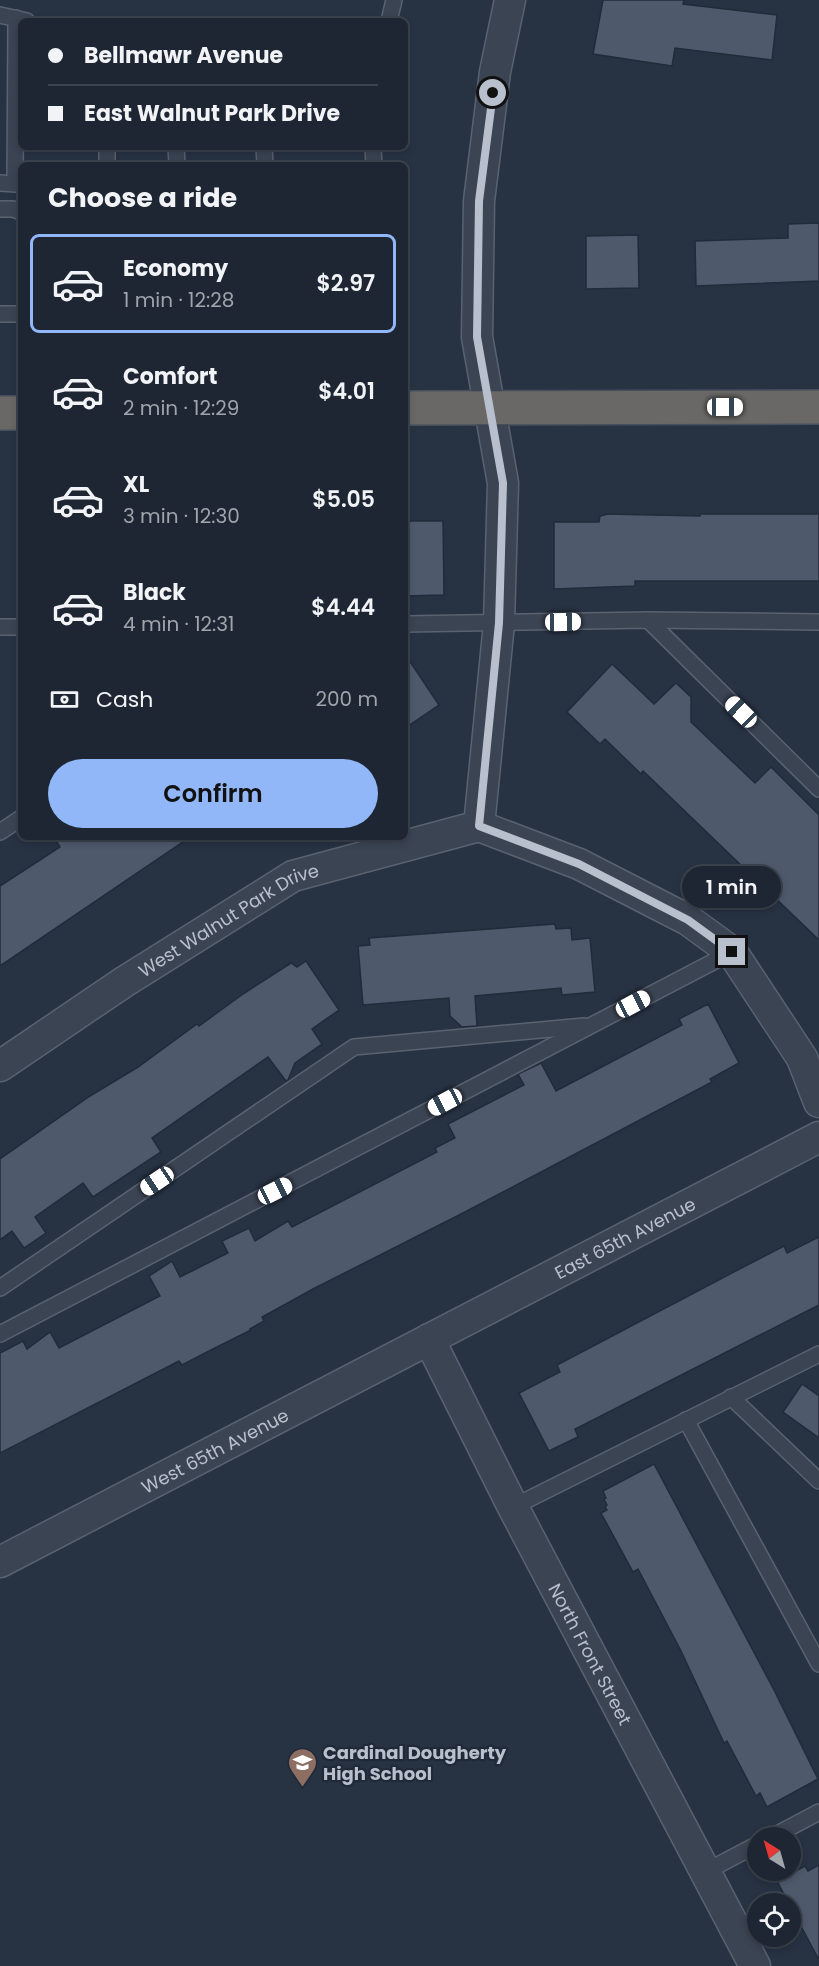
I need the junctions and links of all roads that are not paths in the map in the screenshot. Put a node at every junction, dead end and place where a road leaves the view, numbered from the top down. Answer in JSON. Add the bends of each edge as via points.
{"nodes":[{"id":1,"x":394,"y":0,"type":"edge"},
{"id":2,"x":510,"y":0,"type":"edge"},
{"id":3,"x":0,"y":15,"type":"edge"},
{"id":4,"x":390,"y":18,"type":"edge"},
{"id":5,"x":18,"y":19,"type":"edge"},
{"id":6,"x":18,"y":86,"type":"edge"},
{"id":7,"x":12,"y":184,"type":"edge"},
{"id":8,"x":0,"y":210,"type":"edge"},
{"id":9,"x":18,"y":211,"type":"edge"},
{"id":10,"x":0,"y":314,"type":"edge"},
{"id":11,"x":18,"y":314,"type":"edge"},
{"id":12,"x":489,"y":407,"type":"junction"},
{"id":13,"x":819,"y":407,"type":"edge"},
{"id":14,"x":408,"y":408,"type":"edge"},
{"id":15,"x":0,"y":413,"type":"edge"},
{"id":16,"x":18,"y":413,"type":"edge"},
{"id":17,"x":648,"y":620,"type":"junction"},
{"id":18,"x":819,"y":622,"type":"edge"},
{"id":19,"x":499,"y":623,"type":"junction"},
{"id":20,"x":408,"y":624,"type":"edge"},
{"id":21,"x":0,"y":627,"type":"edge"},
{"id":22,"x":18,"y":627,"type":"edge"},
{"id":23,"x":819,"y":789,"type":"edge"},
{"id":24,"x":18,"y":820,"type":"edge"},
{"id":25,"x":479,"y":826,"type":"junction"},
{"id":26,"x":0,"y":832,"type":"edge"},
{"id":27,"x":732,"y":952,"type":"junction"},
{"id":28,"x":593,"y":1025,"type":"junction"},
{"id":29,"x":0,"y":1066,"type":"edge"},
{"id":30,"x":819,"y":1102,"type":"edge"},
{"id":31,"x":819,"y":1137,"type":"edge"},
{"id":32,"x":0,"y":1288,"type":"edge"},
{"id":33,"x":0,"y":1334,"type":"edge"},
{"id":34,"x":429,"y":1339,"type":"junction"},
{"id":35,"x":819,"y":1354,"type":"edge"},
{"id":36,"x":731,"y":1397,"type":"junction"},
{"id":37,"x":686,"y":1420,"type":"junction"},
{"id":38,"x":819,"y":1481,"type":"edge"},
{"id":39,"x":513,"y":1507,"type":"junction"},
{"id":40,"x":0,"y":1562,"type":"edge"},
{"id":41,"x":819,"y":1664,"type":"edge"},
{"id":42,"x":819,"y":1812,"type":"edge"},
{"id":43,"x":791,"y":1827,"type":"edge"},
{"id":44,"x":747,"y":1850,"type":"edge"},
{"id":45,"x":705,"y":1872,"type":"junction"},
{"id":46,"x":755,"y":1966,"type":"edge"}],
"edges":[{"from":1,"to":4,"type":"lane"},
{"from":2,"to":12,"type":"street","via":[[495,72],[479,201],[477,337]]},
{"from":3,"to":5,"type":"lane"},
{"from":6,"to":7,"type":"lane"},
{"from":8,"to":9,"type":"lane"},
{"from":10,"to":11,"type":"lane"},
{"from":12,"to":13,"type":"highway"},
{"from":12,"to":14,"type":"highway"},
{"from":12,"to":19,"type":"street","via":[[503,483]]},
{"from":15,"to":16,"type":"highway"},
{"from":17,"to":18,"type":"lane"},
{"from":17,"to":19,"type":"lane"},
{"from":17,"to":23,"type":"lane"},
{"from":19,"to":20,"type":"lane"},
{"from":19,"to":25,"type":"street"},
{"from":21,"to":22,"type":"lane"},
{"from":24,"to":26,"type":"lane"},
{"from":25,"to":27,"type":"street","via":[[579,864],[688,920]]},
{"from":25,"to":29,"type":"street","name":"West Walnut Park Drive","via":[[293,876],[124,982]]},
{"from":27,"to":28,"type":"lane"},
{"from":27,"to":30,"type":"street","via":[[802,1058]]},
{"from":28,"to":32,"type":"lane","via":[[354,1047]]},
{"from":28,"to":33,"type":"lane"},
{"from":31,"to":34,"type":"street","name":"East 65th Avenue"},
{"from":34,"to":39,"type":"street","name":"North Front Street"},
{"from":34,"to":40,"type":"street","name":"West 65th Avenue"},
{"from":35,"to":36,"type":"lane"},
{"from":36,"to":37,"type":"lane"},
{"from":36,"to":38,"type":"lane"},
{"from":37,"to":39,"type":"lane"},
{"from":37,"to":41,"type":"lane"},
{"from":39,"to":45,"type":"street","name":"North Front Street"},
{"from":42,"to":43,"type":"lane"},
{"from":44,"to":45,"type":"lane"},
{"from":45,"to":46,"type":"street","name":"North Front Street"}]}
